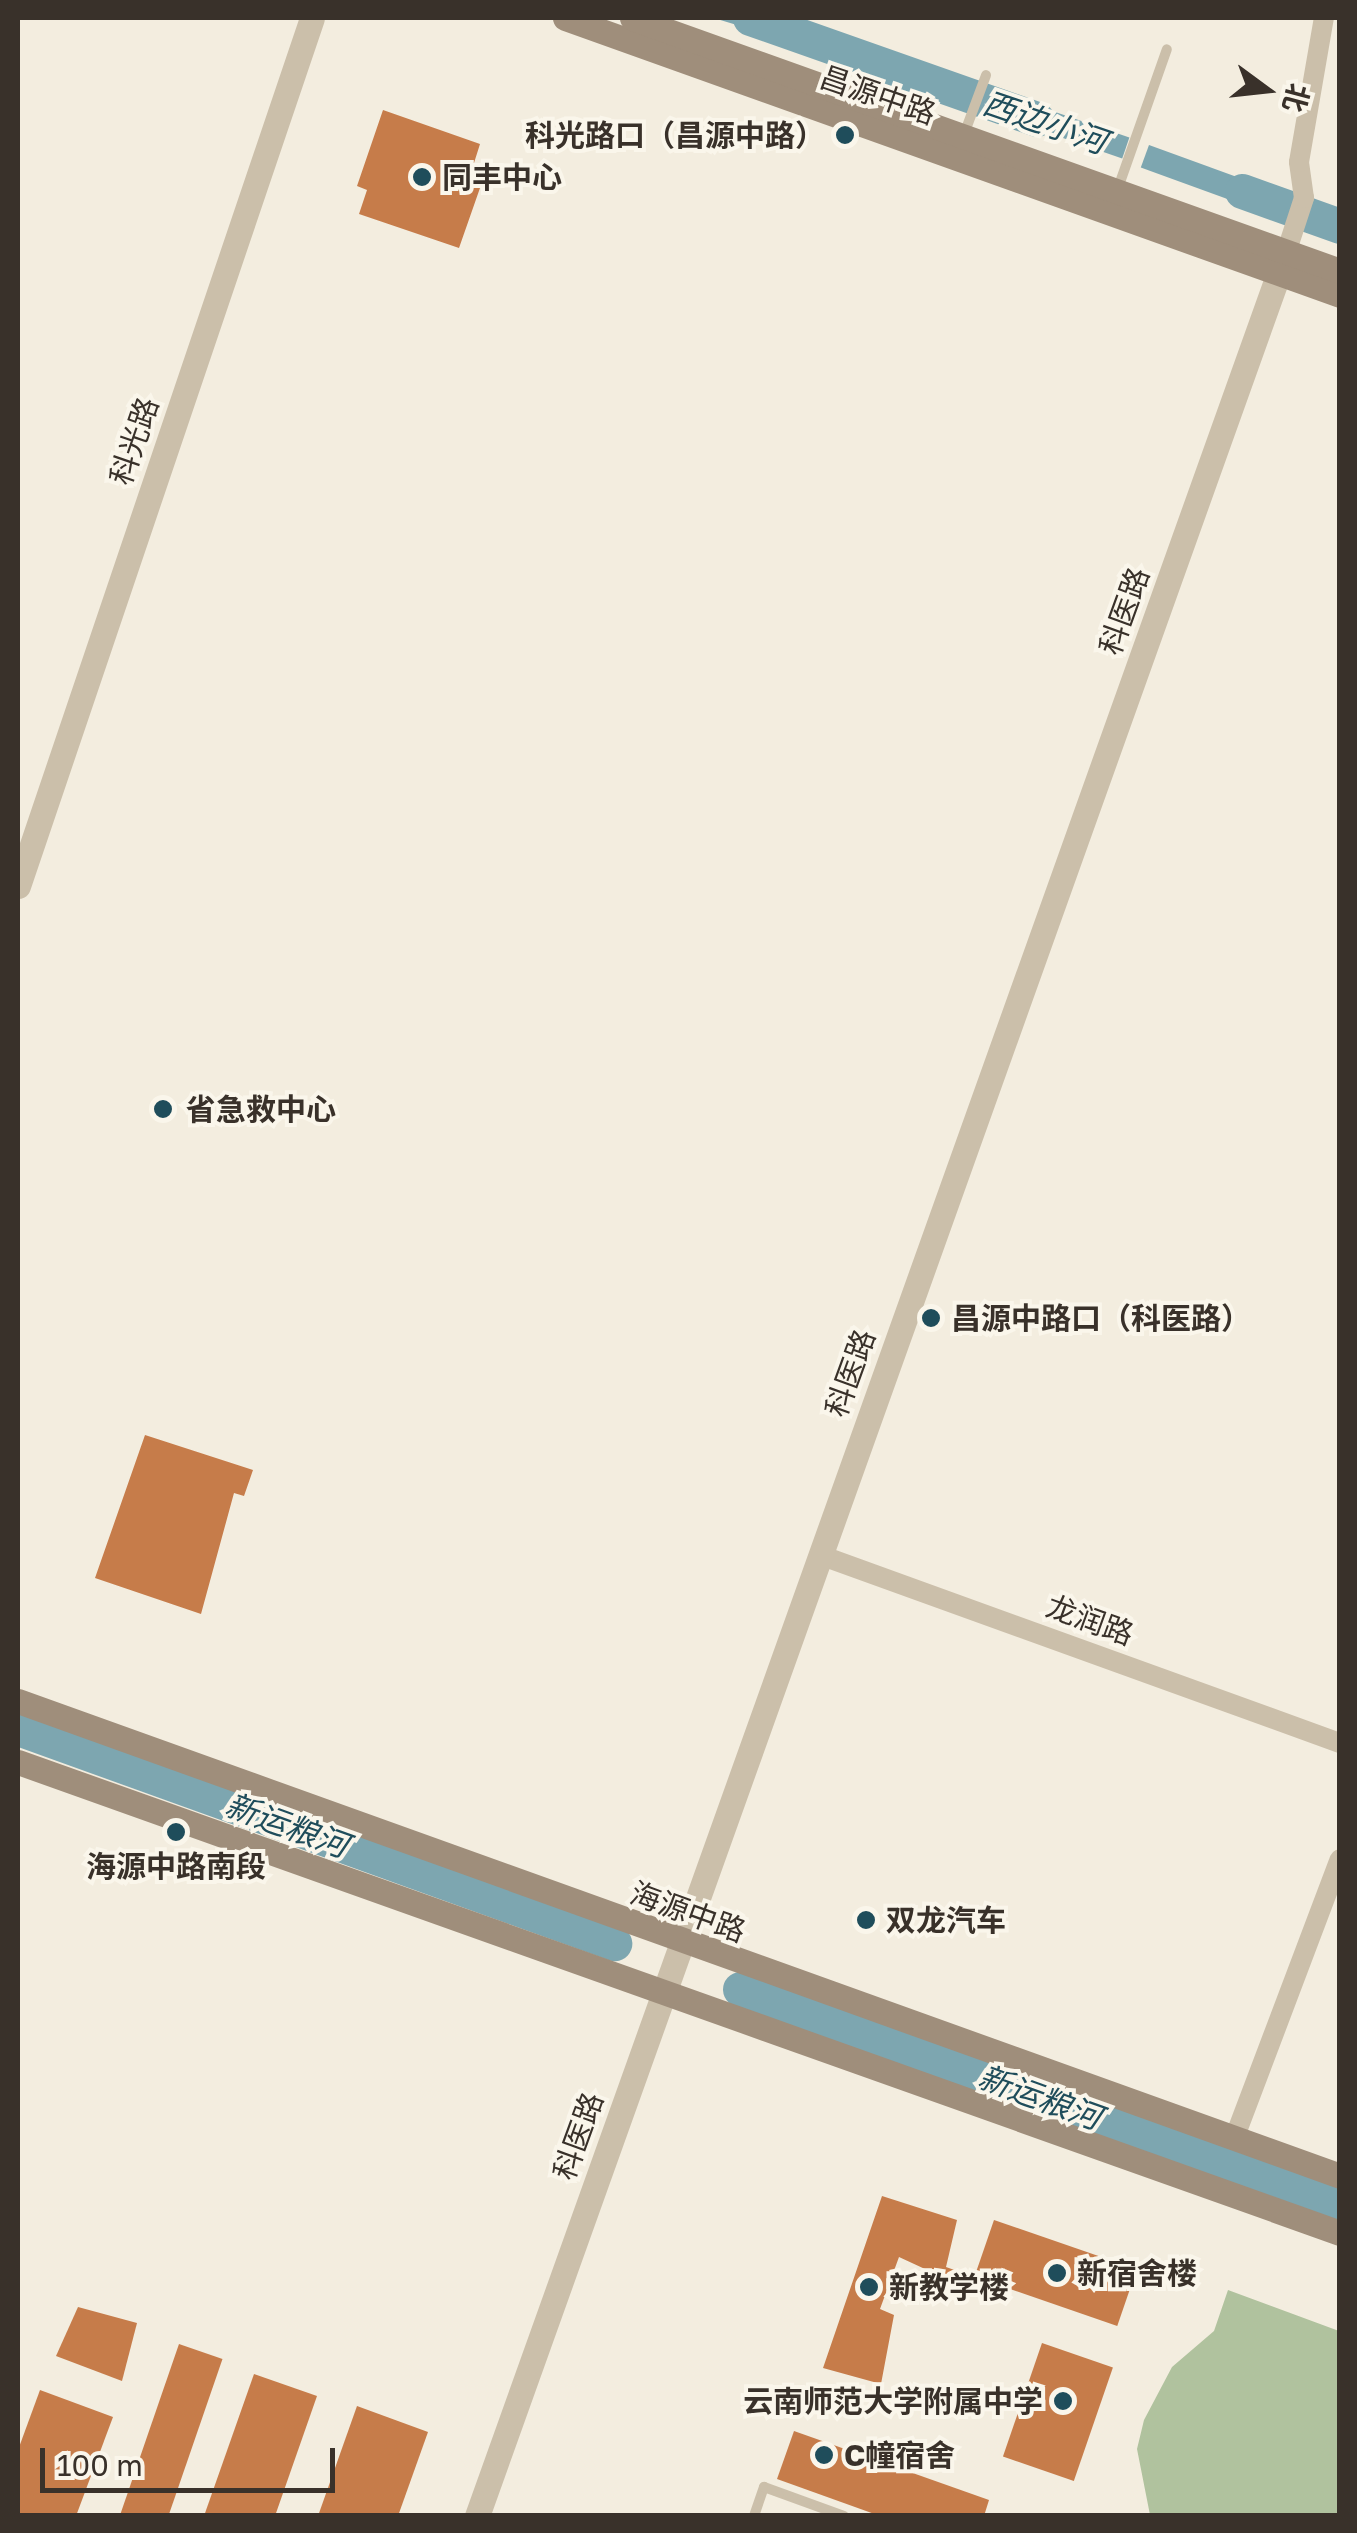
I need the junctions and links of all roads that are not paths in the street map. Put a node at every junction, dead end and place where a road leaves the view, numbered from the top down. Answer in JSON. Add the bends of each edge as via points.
{"nodes":[{"id":1,"x":312,"y":18,"type":"edge"},
{"id":2,"x":564,"y":18,"type":"edge"},
{"id":3,"x":632,"y":18,"type":"edge"},
{"id":4,"x":1324,"y":18,"type":"edge"},
{"id":5,"x":1166,"y":49,"type":"dead end"},
{"id":6,"x":984,"y":79,"type":"dead end"},
{"id":7,"x":963,"y":136,"type":"junction"},
{"id":8,"x":1121,"y":178,"type":"junction"},
{"id":9,"x":1283,"y":264,"type":"junction"},
{"id":10,"x":1340,"y":271,"type":"edge"},
{"id":11,"x":1340,"y":295,"type":"edge"},
{"id":12,"x":18,"y":886,"type":"edge"},
{"id":13,"x":820,"y":1555,"type":"junction"},
{"id":14,"x":18,"y":1701,"type":"edge"},
{"id":15,"x":1340,"y":1743,"type":"edge"},
{"id":16,"x":18,"y":1762,"type":"edge"},
{"id":17,"x":1340,"y":1859,"type":"edge"},
{"id":18,"x":680,"y":1945,"type":"junction"},
{"id":19,"x":663,"y":1992,"type":"junction"},
{"id":20,"x":1234,"y":2139,"type":"junction"},
{"id":21,"x":1340,"y":2176,"type":"edge"},
{"id":22,"x":1340,"y":2233,"type":"edge"},
{"id":23,"x":477,"y":2516,"type":"edge"},
{"id":24,"x":754,"y":2516,"type":"edge"},
{"id":25,"x":844,"y":2516,"type":"edge"}],
"edges":[{"from":1,"to":12,"type":"street","name":"科光路"},
{"from":2,"to":7,"type":"main road","name":"昌源中路"},
{"from":3,"to":7,"type":"main road","name":"昌源中路"},
{"from":4,"to":9,"type":"street","via":[[1300,162],[1304,198]]},
{"from":5,"to":8,"type":"lane"},
{"from":6,"to":7,"type":"lane"},
{"from":7,"to":8,"type":"main road","name":"昌源中路"},
{"from":7,"to":9,"type":"main road","name":"昌源中路"},
{"from":8,"to":9,"type":"main road","name":"昌源中路"},
{"from":9,"to":10,"type":"main road","name":"昌源中路"},
{"from":9,"to":11,"type":"main road","name":"昌源中路"},
{"from":9,"to":13,"type":"street","name":"科医路"},
{"from":13,"to":15,"type":"street","name":"龙润路"},
{"from":13,"to":18,"type":"street","name":"科医路"},
{"from":14,"to":18,"type":"main road","name":"海源中路"},
{"from":16,"to":19,"type":"main road"},
{"from":17,"to":20,"type":"street"},
{"from":18,"to":19,"type":"street","name":"科医路"},
{"from":18,"to":20,"type":"main road","name":"海源中路"},
{"from":19,"to":22,"type":"main road"},
{"from":19,"to":23,"type":"street","name":"科医路"},
{"from":20,"to":21,"type":"main road","name":"海源中路"},
{"from":24,"to":25,"type":"lane","via":[[764,2487]]}]}
